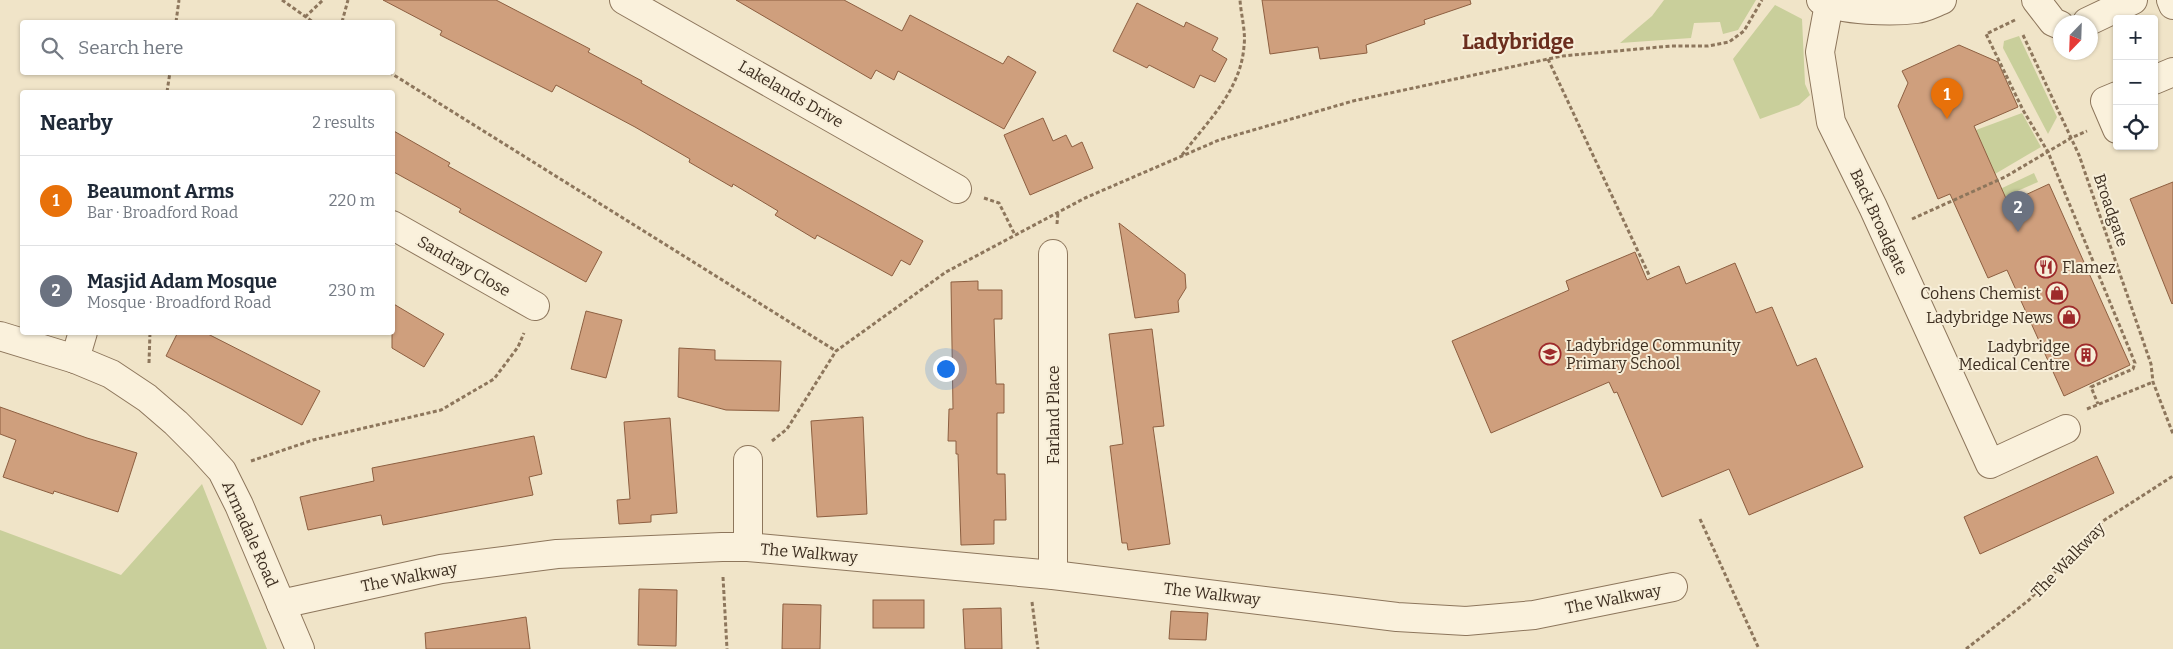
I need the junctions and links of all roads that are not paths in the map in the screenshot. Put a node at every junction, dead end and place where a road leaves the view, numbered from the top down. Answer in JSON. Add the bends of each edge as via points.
{"nodes":[{"id":1,"x":624,"y":0,"type":"edge"},
{"id":2,"x":1942,"y":0,"type":"edge"},
{"id":3,"x":2036,"y":0,"type":"edge"},
{"id":4,"x":2133,"y":0,"type":"edge"},
{"id":5,"x":2171,"y":0,"type":"edge"},
{"id":6,"x":1825,"y":2,"type":"edge"},
{"id":7,"x":2173,"y":5,"type":"edge"},
{"id":8,"x":2098,"y":17,"type":"edge"},
{"id":9,"x":2053,"y":22,"type":"edge"},
{"id":10,"x":2173,"y":72,"type":"edge"},
{"id":11,"x":2158,"y":78,"type":"edge"},
{"id":12,"x":957,"y":189,"type":"road end"},
{"id":13,"x":395,"y":227,"type":"edge"},
{"id":14,"x":1053,"y":254,"type":"dead end"},
{"id":15,"x":535,"y":306,"type":"road end"},
{"id":16,"x":82,"y":335,"type":"edge"},
{"id":17,"x":0,"y":336,"type":"edge"},
{"id":18,"x":75,"y":359,"type":"junction"},
{"id":19,"x":2066,"y":429,"type":"road end"},
{"id":20,"x":748,"y":460,"type":"road end"},
{"id":21,"x":735,"y":547,"type":"junction"},
{"id":22,"x":1041,"y":574,"type":"junction"},
{"id":23,"x":1673,"y":587,"type":"dead end"},
{"id":24,"x":280,"y":604,"type":"junction"},
{"id":25,"x":300,"y":649,"type":"edge"}],
"edges":[{"from":1,"to":12,"type":"street","name":"Lakelands Drive"},
{"from":2,"to":6,"type":"street","via":[[1918,9],[1876,10]]},
{"from":3,"to":9,"type":"street"},
{"from":4,"to":8,"type":"street"},
{"from":5,"to":7,"type":"street"},
{"from":6,"to":19,"type":"street","name":"Back Broadgate","via":[[1820,52],[1831,122],[1990,464]]},
{"from":10,"to":11,"type":"street"},
{"from":13,"to":15,"type":"street","name":"Sandray Close"},
{"from":14,"to":22,"type":"street","name":"Farland Place"},
{"from":16,"to":18,"type":"street"},
{"from":17,"to":18,"type":"street","name":"Armadale Road"},
{"from":18,"to":24,"type":"street","name":"Armadale Road","via":[[111,374],[147,398],[222,471]]},
{"from":20,"to":21,"type":"street","name":"The Walkway"},
{"from":21,"to":22,"type":"street","name":"The Walkway"},
{"from":21,"to":24,"type":"street","name":"The Walkway","via":[[557,554],[441,569]]},
{"from":22,"to":23,"type":"street","name":"The Walkway","via":[[1397,617],[1466,621],[1534,615]]},
{"from":24,"to":25,"type":"street","name":"Armadale Road"}]}
